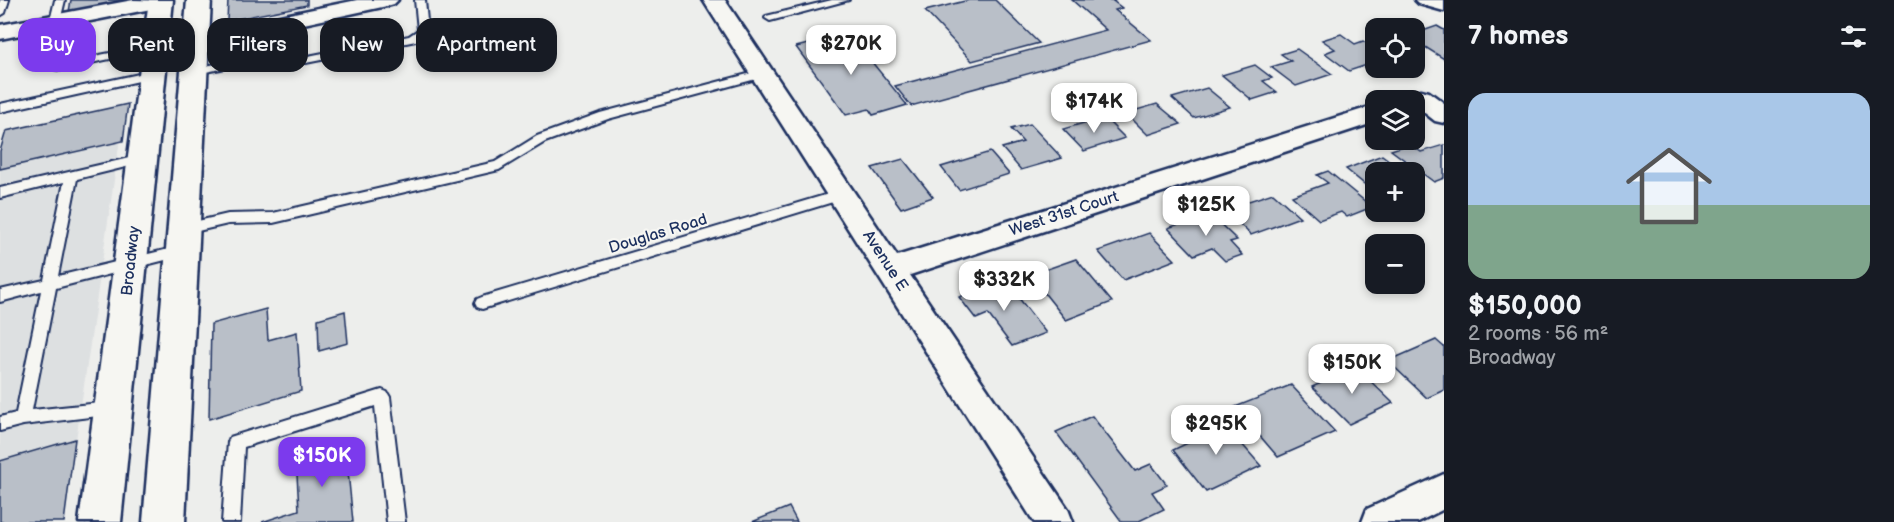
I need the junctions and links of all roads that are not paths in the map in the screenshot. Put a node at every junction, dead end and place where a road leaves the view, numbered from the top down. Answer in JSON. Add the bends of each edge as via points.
{"nodes":[{"id":1,"x":4,"y":0,"type":"edge"},
{"id":2,"x":199,"y":0,"type":"edge"},
{"id":3,"x":387,"y":0,"type":"edge"},
{"id":4,"x":420,"y":0,"type":"edge"},
{"id":5,"x":714,"y":0,"type":"edge"},
{"id":6,"x":844,"y":0,"type":"edge"},
{"id":7,"x":1426,"y":0,"type":"edge"},
{"id":8,"x":161,"y":1,"type":"edge"},
{"id":9,"x":354,"y":3,"type":"edge"},
{"id":10,"x":1444,"y":5,"type":"edge"},
{"id":11,"x":0,"y":13,"type":"edge"},
{"id":12,"x":61,"y":14,"type":"edge"},
{"id":13,"x":770,"y":18,"type":"dead end"},
{"id":14,"x":0,"y":32,"type":"edge"},
{"id":15,"x":197,"y":40,"type":"junction"},
{"id":16,"x":108,"y":57,"type":"edge"},
{"id":17,"x":195,"y":71,"type":"joint"},
{"id":18,"x":195,"y":72,"type":"edge"},
{"id":19,"x":763,"y":74,"type":"junction"},
{"id":20,"x":153,"y":75,"type":"junction"},
{"id":21,"x":1425,"y":102,"type":"edge"},
{"id":22,"x":0,"y":108,"type":"edge"},
{"id":23,"x":192,"y":115,"type":"junction"},
{"id":24,"x":1444,"y":115,"type":"edge"},
{"id":25,"x":1365,"y":117,"type":"edge"},
{"id":26,"x":142,"y":159,"type":"junction"},
{"id":27,"x":71,"y":176,"type":"junction"},
{"id":28,"x":0,"y":193,"type":"edge"},
{"id":29,"x":842,"y":195,"type":"junction"},
{"id":30,"x":184,"y":240,"type":"junction"},
{"id":31,"x":131,"y":263,"type":"junction"},
{"id":32,"x":890,"y":270,"type":"junction"},
{"id":33,"x":50,"y":283,"type":"junction"},
{"id":34,"x":0,"y":296,"type":"edge"},
{"id":35,"x":482,"y":303,"type":"dead end"},
{"id":36,"x":115,"y":408,"type":"junction"},
{"id":37,"x":23,"y":418,"type":"junction"},
{"id":38,"x":0,"y":424,"type":"edge"},
{"id":39,"x":1444,"y":491,"type":"edge"},
{"id":40,"x":1050,"y":521,"type":"edge"},
{"id":41,"x":100,"y":522,"type":"edge"},
{"id":42,"x":164,"y":522,"type":"edge"},
{"id":43,"x":231,"y":522,"type":"edge"},
{"id":44,"x":396,"y":522,"type":"edge"},
{"id":45,"x":1380,"y":522,"type":"edge"}],
"edges":[{"from":1,"to":11,"type":"lane"},
{"from":2,"to":15,"type":"main road"},
{"from":3,"to":9,"type":"street"},
{"from":4,"to":17,"type":"lane","via":[[423,31],[412,39],[306,60],[300,54],[289,53]]},
{"from":5,"to":19,"type":"street","name":"Avenue E"},
{"from":6,"to":13,"type":"lane"},
{"from":7,"to":10,"type":"street"},
{"from":8,"to":12,"type":"street"},
{"from":8,"to":20,"type":"main road","name":"Broadway"},
{"from":8,"to":23,"type":"main road","via":[[182,11],[175,100]]},
{"from":9,"to":15,"type":"street"},
{"from":12,"to":14,"type":"street"},
{"from":12,"to":16,"type":"lane","via":[[58,67]]},
{"from":15,"to":17,"type":"main road"},
{"from":18,"to":23,"type":"main road"},
{"from":19,"to":29,"type":"street","name":"Avenue E"},
{"from":19,"to":30,"type":"lane","via":[[604,116],[541,139],[499,166],[273,218],[228,219]]},
{"from":20,"to":22,"type":"lane"},
{"from":20,"to":26,"type":"main road","name":"Broadway"},
{"from":21,"to":24,"type":"street"},
{"from":23,"to":30,"type":"main road"},
{"from":25,"to":32,"type":"street","name":"West 31st Court"},
{"from":26,"to":27,"type":"lane"},
{"from":26,"to":31,"type":"main road","name":"Broadway"},
{"from":27,"to":28,"type":"lane"},
{"from":27,"to":33,"type":"lane"},
{"from":29,"to":32,"type":"street","name":"Avenue E"},
{"from":29,"to":35,"type":"lane","name":"Douglas Road"},
{"from":30,"to":31,"type":"lane"},
{"from":30,"to":42,"type":"main road"},
{"from":31,"to":33,"type":"lane"},
{"from":31,"to":36,"type":"main road","name":"Broadway"},
{"from":32,"to":40,"type":"street","name":"Avenue E"},
{"from":33,"to":34,"type":"lane"},
{"from":33,"to":37,"type":"lane"},
{"from":36,"to":37,"type":"lane"},
{"from":36,"to":41,"type":"main road","name":"Broadway"},
{"from":37,"to":38,"type":"lane"},
{"from":39,"to":45,"type":"street"},
{"from":43,"to":44,"type":"lane","via":[[236,442],[382,397]]}]}
